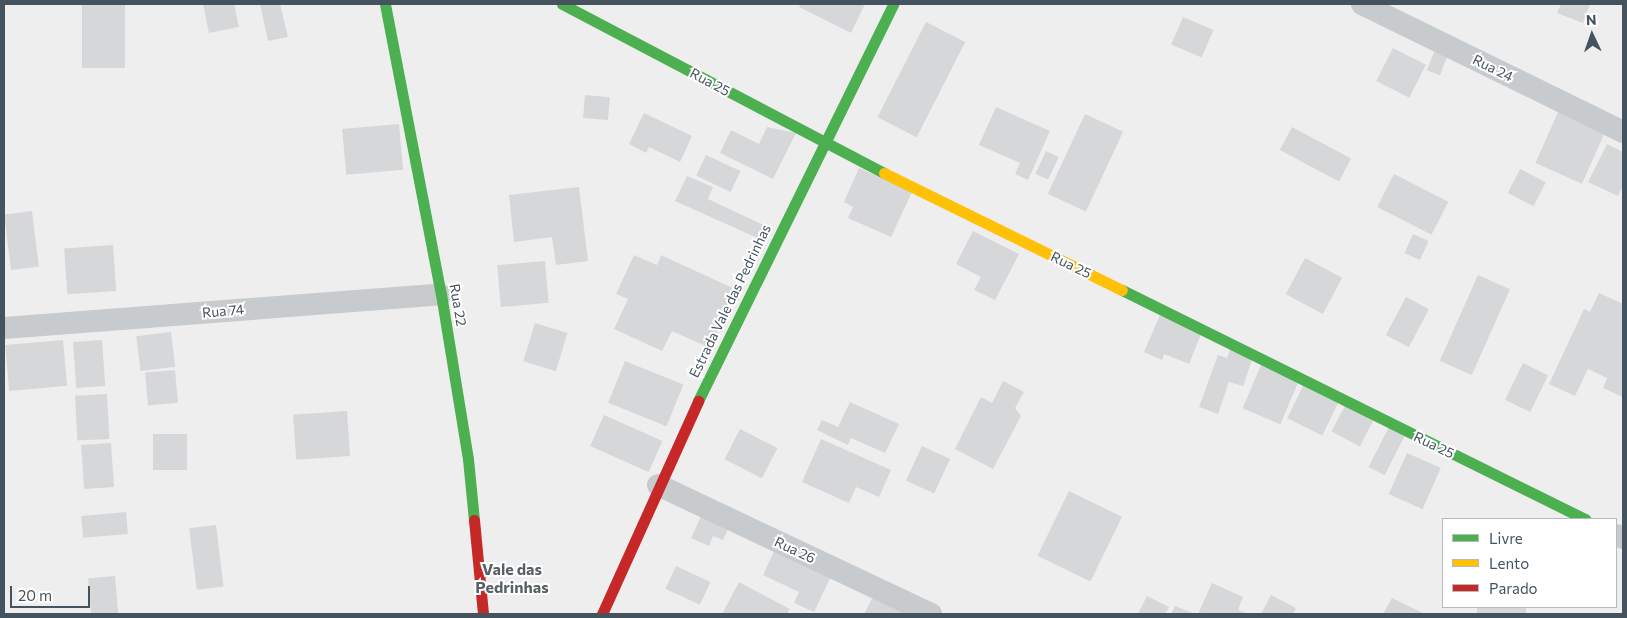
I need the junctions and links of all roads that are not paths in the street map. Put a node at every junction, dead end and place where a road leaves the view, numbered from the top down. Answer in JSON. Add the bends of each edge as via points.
{"nodes":[{"id":1,"x":385,"y":4,"type":"edge"},
{"id":2,"x":562,"y":4,"type":"edge"},
{"id":3,"x":893,"y":4,"type":"edge"},
{"id":4,"x":1362,"y":4,"type":"edge"},
{"id":5,"x":1623,"y":132,"type":"edge"},
{"id":6,"x":824,"y":143,"type":"junction"},
{"id":7,"x":441,"y":294,"type":"junction"},
{"id":8,"x":4,"y":328,"type":"edge"},
{"id":9,"x":658,"y":485,"type":"junction"},
{"id":10,"x":1583,"y":518,"type":"edge"},
{"id":11,"x":483,"y":614,"type":"edge"},
{"id":12,"x":602,"y":614,"type":"edge"},
{"id":13,"x":931,"y":614,"type":"edge"}],
"edges":[{"from":1,"to":7,"type":"street","name":"Rua 22"},
{"from":2,"to":6,"type":"street","name":"Rua 25"},
{"from":3,"to":6,"type":"street","name":"Estrada Vale das Pedrinhas"},
{"from":4,"to":5,"type":"street","name":"Rua 24"},
{"from":6,"to":9,"type":"street","name":"Estrada Vale das Pedrinhas"},
{"from":6,"to":10,"type":"street","name":"Rua 25"},
{"from":7,"to":8,"type":"street","name":"Rua 74"},
{"from":7,"to":11,"type":"street","name":"Rua 22","via":[[468,459]]},
{"from":9,"to":12,"type":"street","name":"Estrada Vale das Pedrinhas"},
{"from":9,"to":13,"type":"street","name":"Rua 26"}]}
